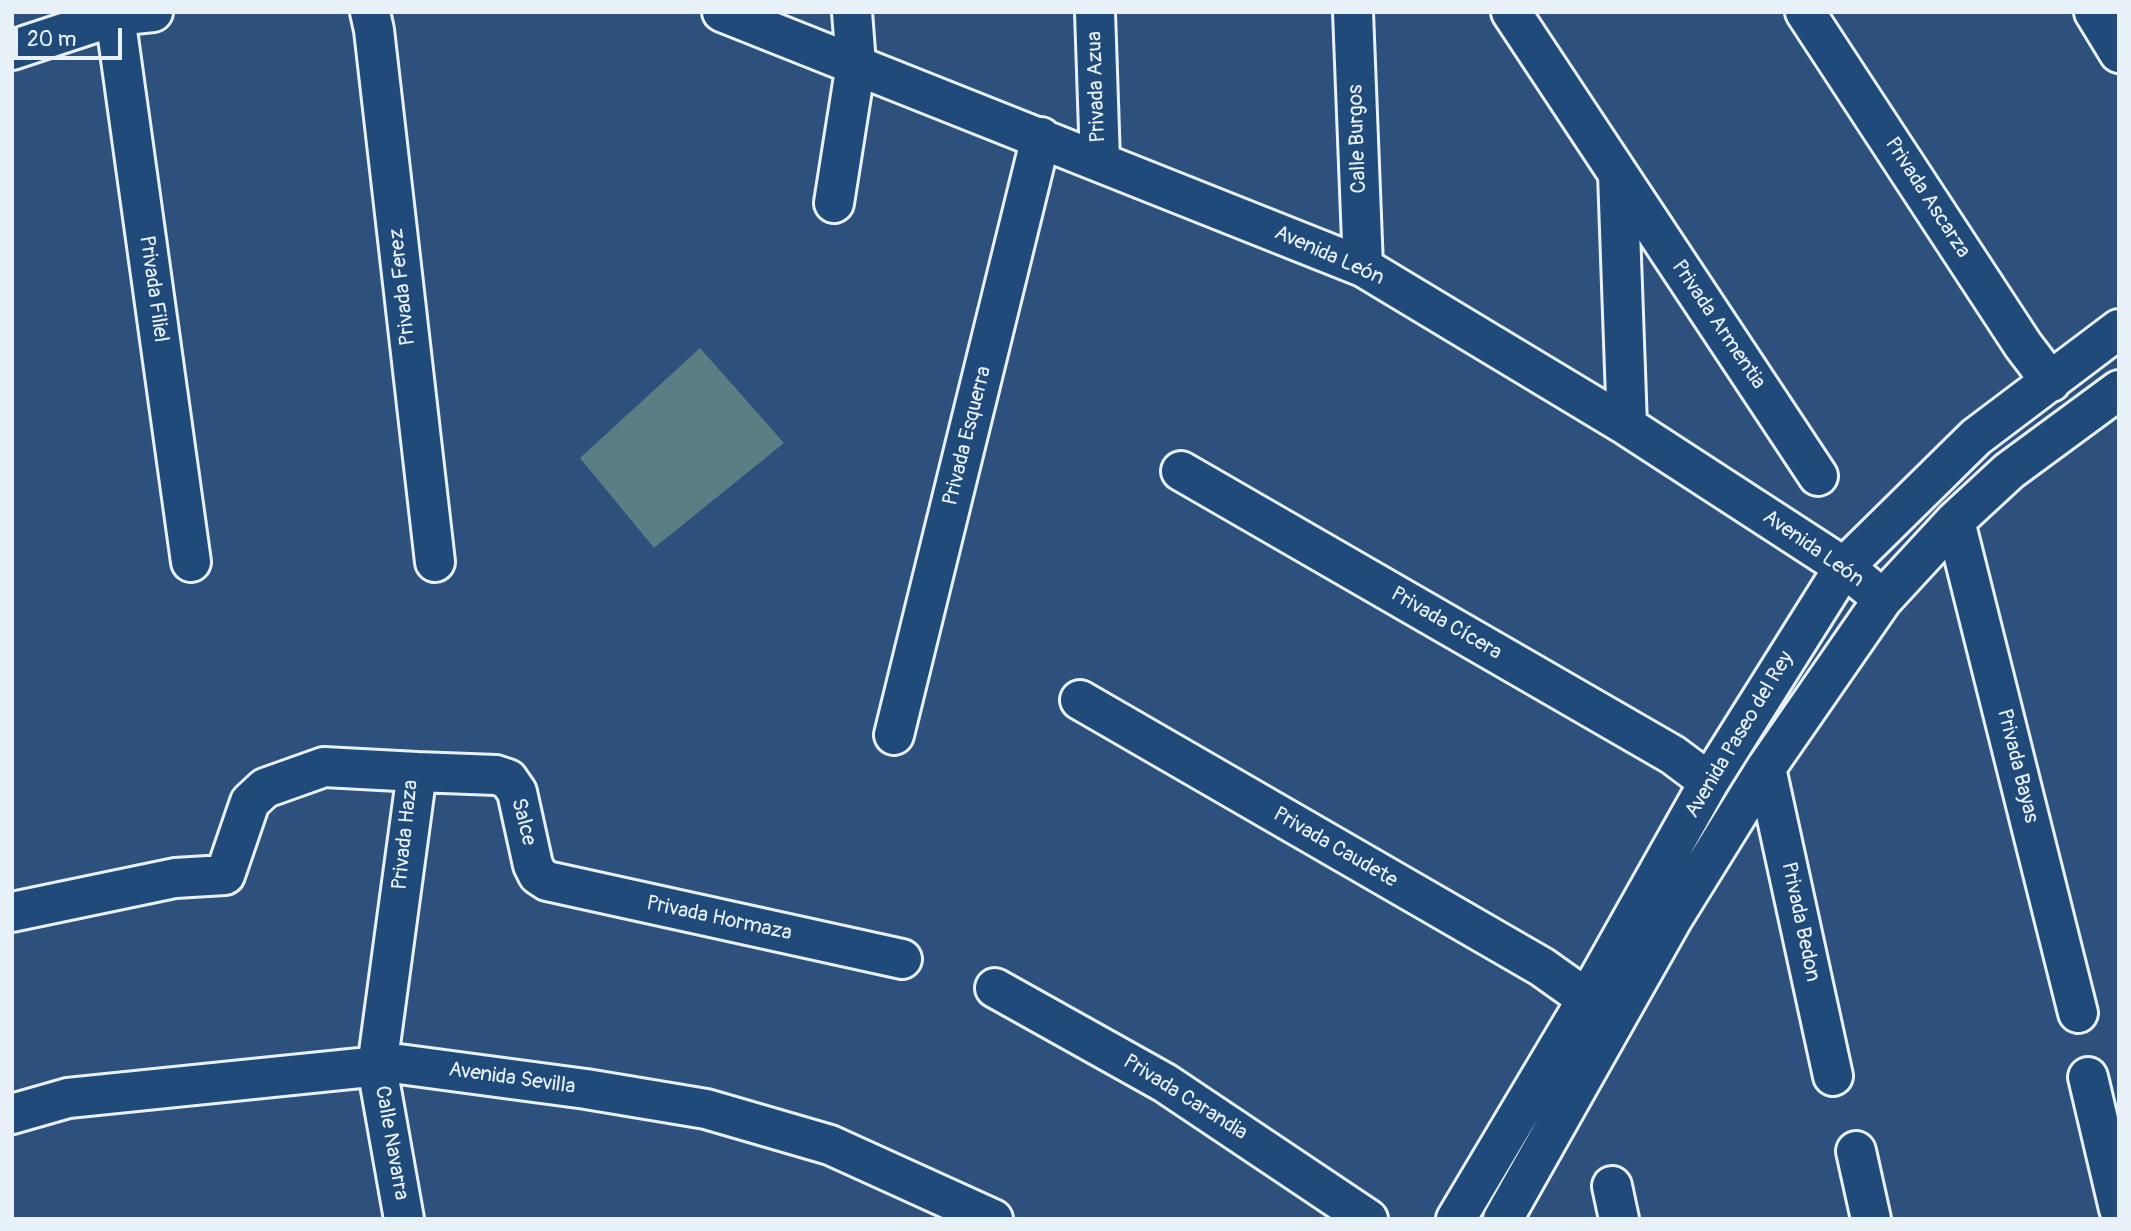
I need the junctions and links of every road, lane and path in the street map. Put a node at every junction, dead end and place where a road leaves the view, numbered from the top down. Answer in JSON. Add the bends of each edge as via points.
{"nodes":[{"id":1,"x":153,"y":12,"type":"edge"},
{"id":2,"x":370,"y":12,"type":"edge"},
{"id":3,"x":722,"y":12,"type":"edge"},
{"id":4,"x":852,"y":12,"type":"edge"},
{"id":5,"x":1095,"y":12,"type":"edge"},
{"id":6,"x":1353,"y":12,"type":"edge"},
{"id":7,"x":1511,"y":12,"type":"edge"},
{"id":8,"x":1805,"y":12,"type":"edge"},
{"id":9,"x":2094,"y":12,"type":"edge"},
{"id":10,"x":115,"y":16,"type":"junction"},
{"id":11,"x":12,"y":50,"type":"edge"},
{"id":12,"x":2119,"y":53,"type":"edge"},
{"id":13,"x":856,"y":64,"type":"junction"},
{"id":14,"x":1041,"y":137,"type":"junction"},
{"id":15,"x":1100,"y":161,"type":"junction"},
{"id":16,"x":1618,"y":174,"type":"junction"},
{"id":17,"x":834,"y":203,"type":"dead end"},
{"id":18,"x":1363,"y":267,"type":"junction"},
{"id":19,"x":2119,"y":329,"type":"edge"},
{"id":20,"x":2051,"y":382,"type":"junction"},
{"id":21,"x":2119,"y":390,"type":"edge"},
{"id":22,"x":1627,"y":426,"type":"junction"},
{"id":23,"x":1181,"y":471,"type":"dead end"},
{"id":24,"x":1818,"y":476,"type":"dead end"},
{"id":25,"x":1955,"y":521,"type":"junction"},
{"id":26,"x":191,"y":562,"type":"dead end"},
{"id":27,"x":435,"y":562,"type":"dead end"},
{"id":28,"x":1844,"y":567,"type":"junction"},
{"id":29,"x":1883,"y":599,"type":"junction"},
{"id":30,"x":1080,"y":700,"type":"dead end"},
{"id":31,"x":894,"y":735,"type":"dead end"},
{"id":32,"x":1766,"y":768,"type":"junction"},
{"id":33,"x":417,"y":772,"type":"junction"},
{"id":34,"x":1709,"y":782,"type":"junction"},
{"id":35,"x":538,"y":875,"type":"joint"},
{"id":36,"x":12,"y":912,"type":"edge"},
{"id":37,"x":902,"y":959,"type":"dead end"},
{"id":38,"x":995,"y":988,"type":"dead end"},
{"id":39,"x":1587,"y":999,"type":"junction"},
{"id":40,"x":2078,"y":1013,"type":"dead end"},
{"id":41,"x":377,"y":1067,"type":"junction"},
{"id":42,"x":1833,"y":1076,"type":"dead end"},
{"id":43,"x":2088,"y":1077,"type":"dead end"},
{"id":44,"x":12,"y":1114,"type":"edge"},
{"id":45,"x":1856,"y":1151,"type":"dead end"},
{"id":46,"x":2119,"y":1209,"type":"edge"},
{"id":47,"x":404,"y":1219,"type":"edge"},
{"id":48,"x":993,"y":1219,"type":"edge"},
{"id":49,"x":1368,"y":1219,"type":"edge"},
{"id":50,"x":1456,"y":1219,"type":"edge"},
{"id":51,"x":1503,"y":1219,"type":"edge"},
{"id":52,"x":1871,"y":1219,"type":"edge"}],
"edges":[{"from":1,"to":10,"type":"street"},
{"from":2,"to":27,"type":"street","name":"Privada Ferez"},
{"from":3,"to":13,"type":"street","name":"Avenida León"},
{"from":4,"to":13,"type":"street"},
{"from":5,"to":15,"type":"street","name":"Privada Azua"},
{"from":6,"to":18,"type":"street","name":"Calle Burgos"},
{"from":7,"to":16,"type":"street","name":"Privada Armentia"},
{"from":8,"to":20,"type":"street","name":"Privada Ascarza"},
{"from":9,"to":12,"type":"street"},
{"from":10,"to":11,"type":"street"},
{"from":10,"to":26,"type":"street","name":"Privada Filiel"},
{"from":13,"to":14,"type":"street","name":"Avenida León"},
{"from":13,"to":17,"type":"street"},
{"from":14,"to":15,"type":"street","name":"Avenida León"},
{"from":14,"to":31,"type":"street","name":"Privada Esquerra"},
{"from":15,"to":18,"type":"street","name":"Avenida León"},
{"from":16,"to":22,"type":"street"},
{"from":16,"to":24,"type":"street","name":"Privada Armentia"},
{"from":18,"to":22,"type":"street","name":"Avenida León"},
{"from":19,"to":20,"type":"street","name":"Avenida Paseo del Rey"},
{"from":20,"to":28,"type":"street","name":"Avenida Paseo del Rey","via":[[1976,437]]},
{"from":21,"to":25,"type":"street","name":"Avenida Paseo del Rey","via":[[2009,471]]},
{"from":22,"to":28,"type":"street","name":"Avenida León"},
{"from":23,"to":34,"type":"street","name":"Privada Cícera","via":[[1673,755]]},
{"from":25,"to":29,"type":"street","name":"Avenida Paseo del Rey"},
{"from":25,"to":40,"type":"street","name":"Privada Bayas"},
{"from":28,"to":29,"type":"street","name":"Avenida León"},
{"from":28,"to":34,"type":"street","name":"Avenida Paseo del Rey"},
{"from":29,"to":32,"type":"street","name":"Avenida Paseo del Rey"},
{"from":30,"to":39,"type":"street","name":"Privada Caudete","via":[[1542,967]]},
{"from":32,"to":42,"type":"street","name":"Privada Bedon"},
{"from":32,"to":51,"type":"street","name":"Avenida Paseo del Rey","via":[[1674,918]]},
{"from":33,"to":35,"type":"street","name":"Salce","via":[[508,779],[517,792]]},
{"from":33,"to":36,"type":"street","name":"Privada Haza","via":[[324,767],[265,788],[250,802],[225,875],[175,878]]},
{"from":33,"to":41,"type":"street","name":"Privada Haza"},
{"from":34,"to":39,"type":"street","name":"Avenida Paseo del Rey"},
{"from":35,"to":37,"type":"street","name":"Privada Hormaza","via":[[547,881]]},
{"from":38,"to":49,"type":"street","name":"Privada Carandia","via":[[1165,1083]]},
{"from":39,"to":50,"type":"street","name":"Avenida Paseo del Rey"},
{"from":41,"to":44,"type":"street","name":"Avenida Sevilla","via":[[68,1098]]},
{"from":41,"to":47,"type":"street","name":"Calle Navarra"},
{"from":41,"to":48,"type":"street","name":"Avenida Sevilla","via":[[399,1064],[706,1109],[830,1145]]},
{"from":43,"to":46,"type":"street"},
{"from":45,"to":52,"type":"street"}]}
